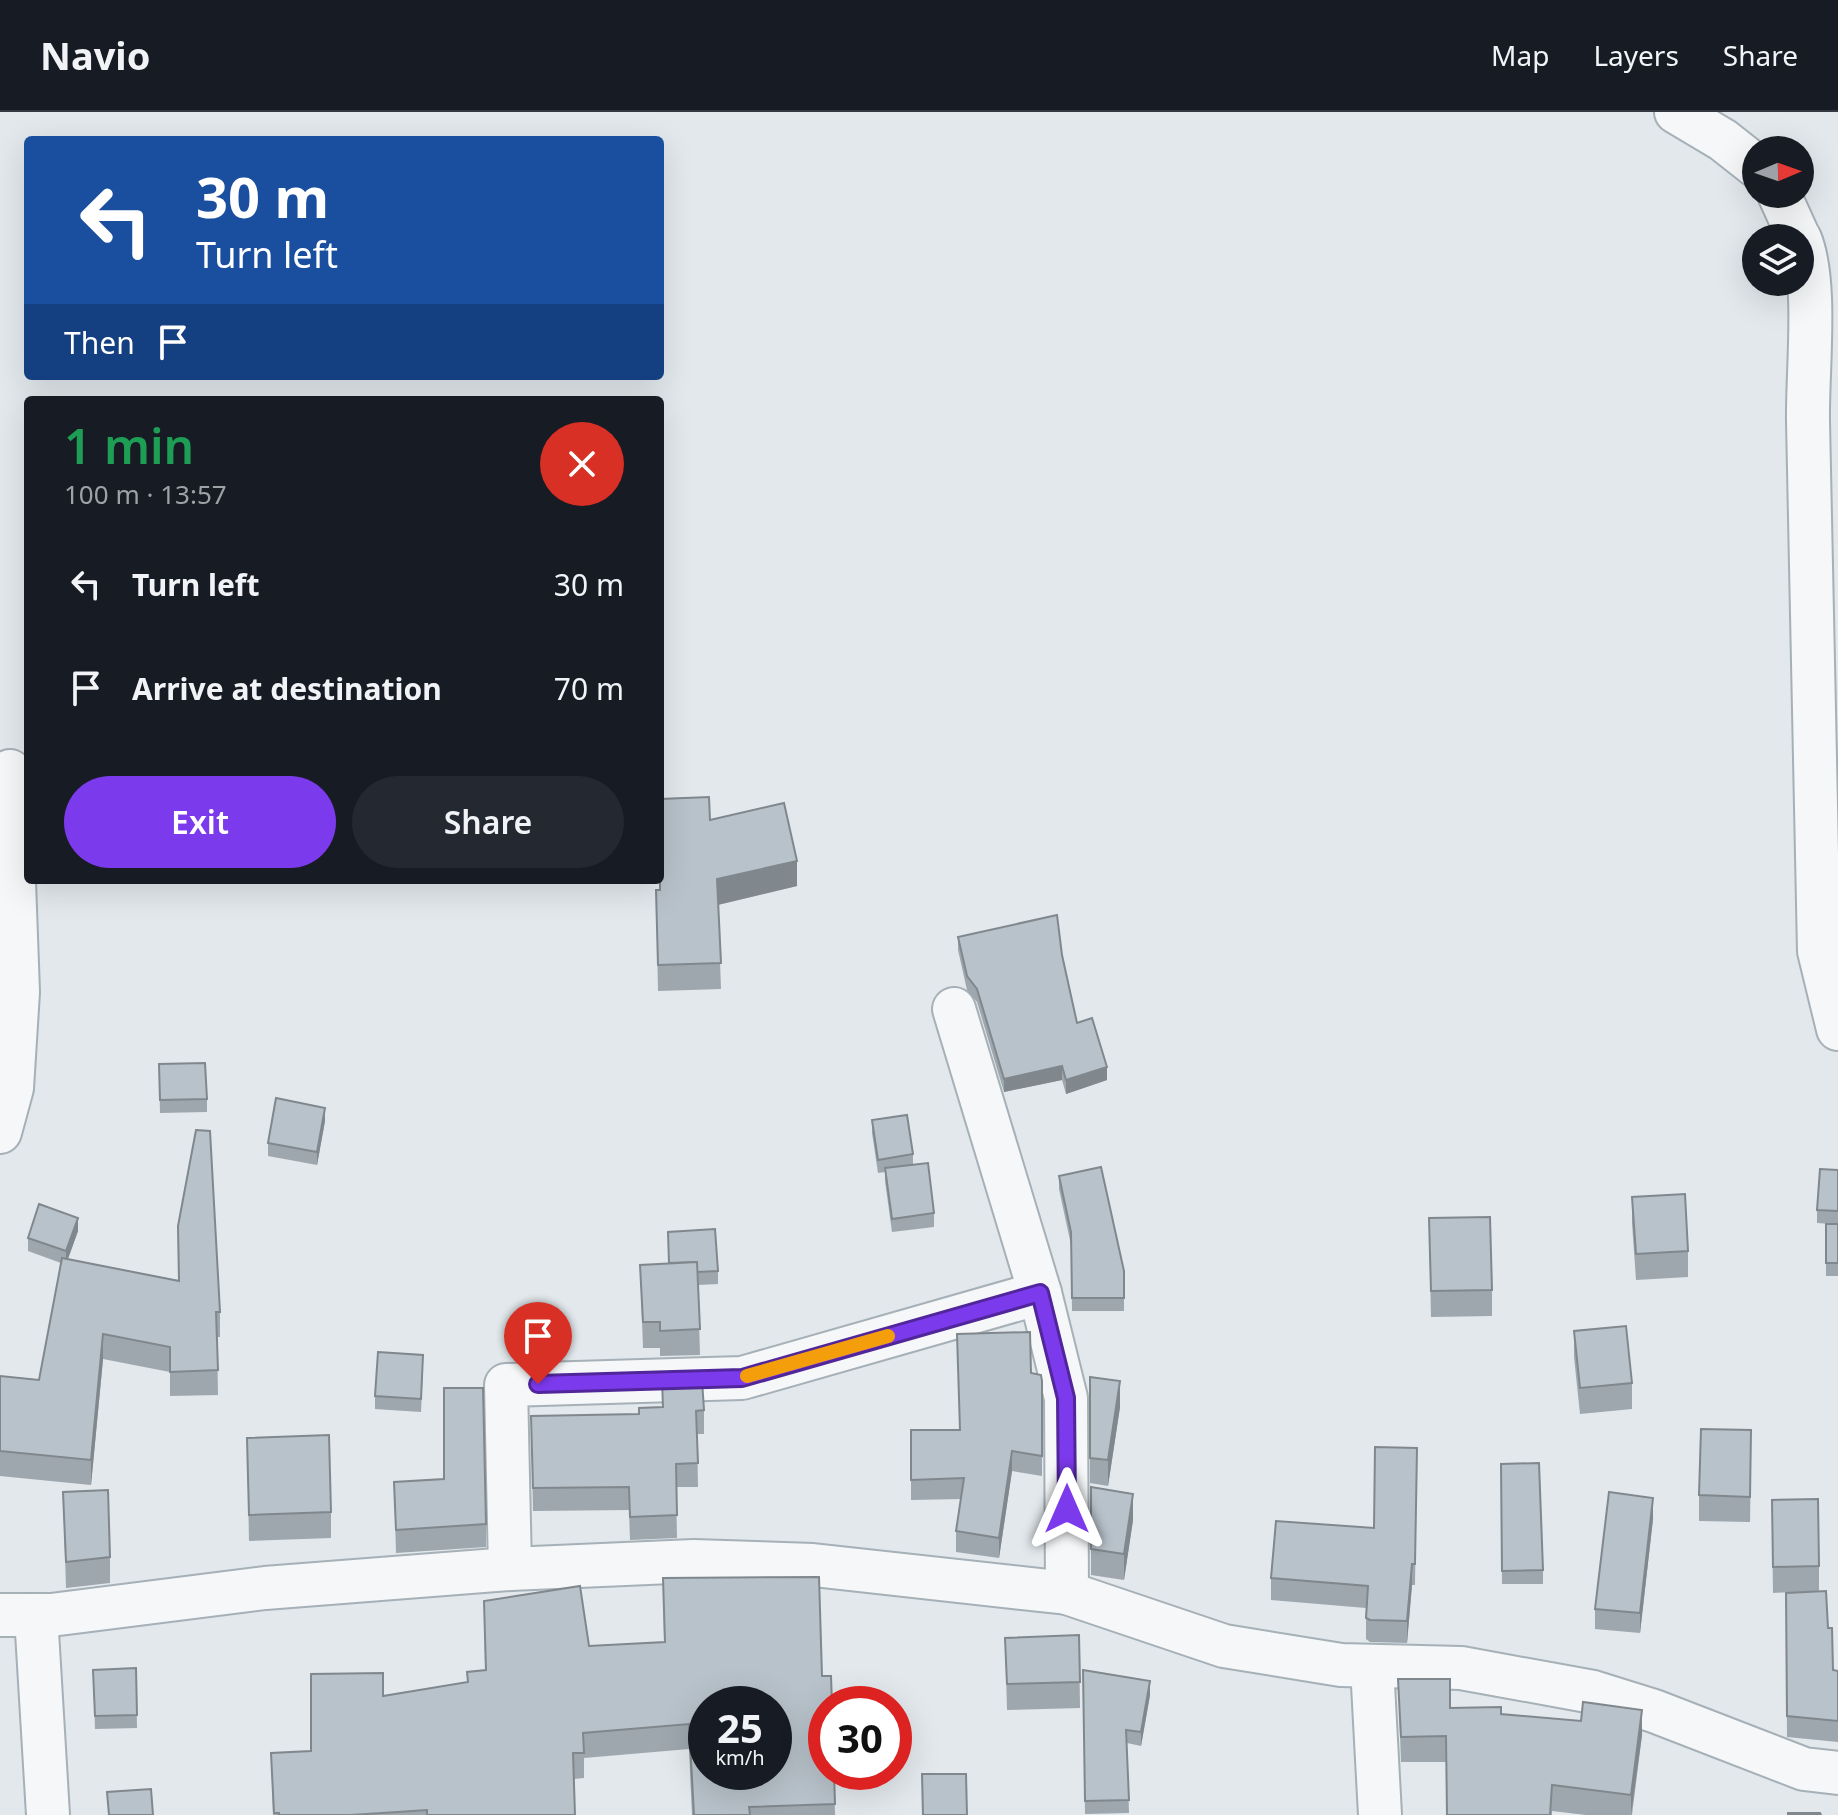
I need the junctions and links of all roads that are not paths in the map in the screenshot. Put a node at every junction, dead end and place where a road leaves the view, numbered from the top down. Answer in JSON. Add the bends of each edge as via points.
{"nodes":[{"id":1,"x":1676,"y":112,"type":"edge"},
{"id":2,"x":1742,"y":155,"type":"edge"},
{"id":3,"x":1809,"y":296,"type":"edge"},
{"id":4,"x":10,"y":771,"type":"dead end"},
{"id":5,"x":954,"y":1009,"type":"dead end"},
{"id":6,"x":1838,"y":1029,"type":"edge"},
{"id":7,"x":0,"y":1132,"type":"edge"},
{"id":8,"x":1040,"y":1293,"type":"junction"},
{"id":9,"x":510,"y":1569,"type":"junction"},
{"id":10,"x":1067,"y":1593,"type":"junction"},
{"id":11,"x":18,"y":1615,"type":"edge"},
{"id":12,"x":1372,"y":1666,"type":"junction"},
{"id":13,"x":1838,"y":1773,"type":"edge"},
{"id":14,"x":48,"y":1815,"type":"edge"},
{"id":15,"x":1380,"y":1815,"type":"edge"}],
"edges":[{"from":1,"to":2,"type":"street"},
{"from":3,"to":6,"type":"street","via":[[1819,951]]},
{"from":4,"to":7,"type":"street","via":[[18,992],[12,1088]]},
{"from":5,"to":8,"type":"street"},
{"from":8,"to":9,"type":"street","via":[[742,1378],[506,1385]]},
{"from":8,"to":10,"type":"street","via":[[1066,1398]]},
{"from":9,"to":10,"type":"street","via":[[694,1561],[813,1565]]},
{"from":9,"to":11,"type":"street"},
{"from":10,"to":12,"type":"street","via":[[1224,1646]]},
{"from":11,"to":14,"type":"street"},
{"from":12,"to":13,"type":"street","via":[[1461,1668],[1593,1692],[1804,1769]]},
{"from":12,"to":15,"type":"street"}]}
